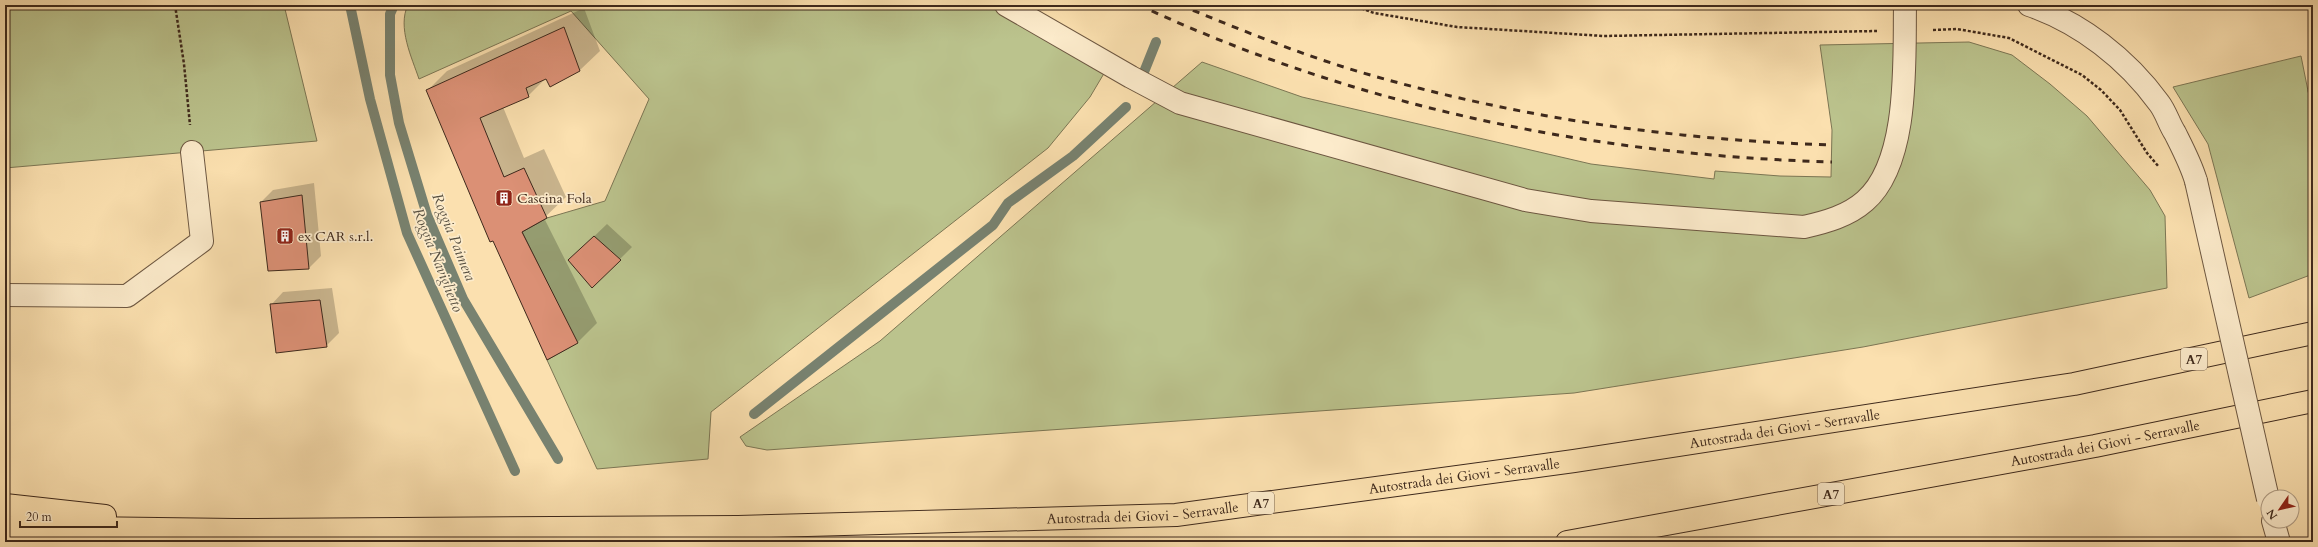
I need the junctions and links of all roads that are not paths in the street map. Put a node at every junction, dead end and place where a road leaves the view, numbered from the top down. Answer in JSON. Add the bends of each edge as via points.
{"nodes":[{"id":1,"x":1006,"y":5,"type":"edge"},
{"id":2,"x":1905,"y":5,"type":"edge"},
{"id":3,"x":2029,"y":5,"type":"edge"},
{"id":4,"x":192,"y":152,"type":"road end"},
{"id":5,"x":5,"y":295,"type":"edge"},
{"id":6,"x":2313,"y":333,"type":"edge"},
{"id":7,"x":2313,"y":401,"type":"edge"},
{"id":8,"x":2266,"y":489,"type":"edge"},
{"id":9,"x":5,"y":505,"type":"edge"},
{"id":10,"x":5,"y":527,"type":"edge"},
{"id":11,"x":235,"y":530,"type":"junction"},
{"id":12,"x":1567,"y":542,"type":"edge"}],
"edges":[{"from":1,"to":2,"type":"street","via":[[1180,103],[1525,200],[1591,211],[1804,227],[1846,214],[1866,200],[1881,182],[1893,153],[1903,101]]},
{"from":3,"to":8,"type":"street","bridge":true,"via":[[2065,20],[2091,36],[2142,81],[2160,105],[2191,165]]},
{"from":4,"to":5,"type":"street","via":[[202,241],[127,296]]},
{"from":6,"to":11,"type":"highway","name":"Autostrada dei Giovi - Serravalle","number":"A7","via":[[2074,384],[1574,461],[1176,515],[738,527]]},
{"from":7,"to":12,"type":"highway","name":"Autostrada dei Giovi - Serravalle","number":"A7","via":[[2095,446]]},
{"from":9,"to":11,"type":"highway"},
{"from":10,"to":11,"type":"highway","name":"Autostrada dei Giovi - Serravalle","number":"A7"}]}
